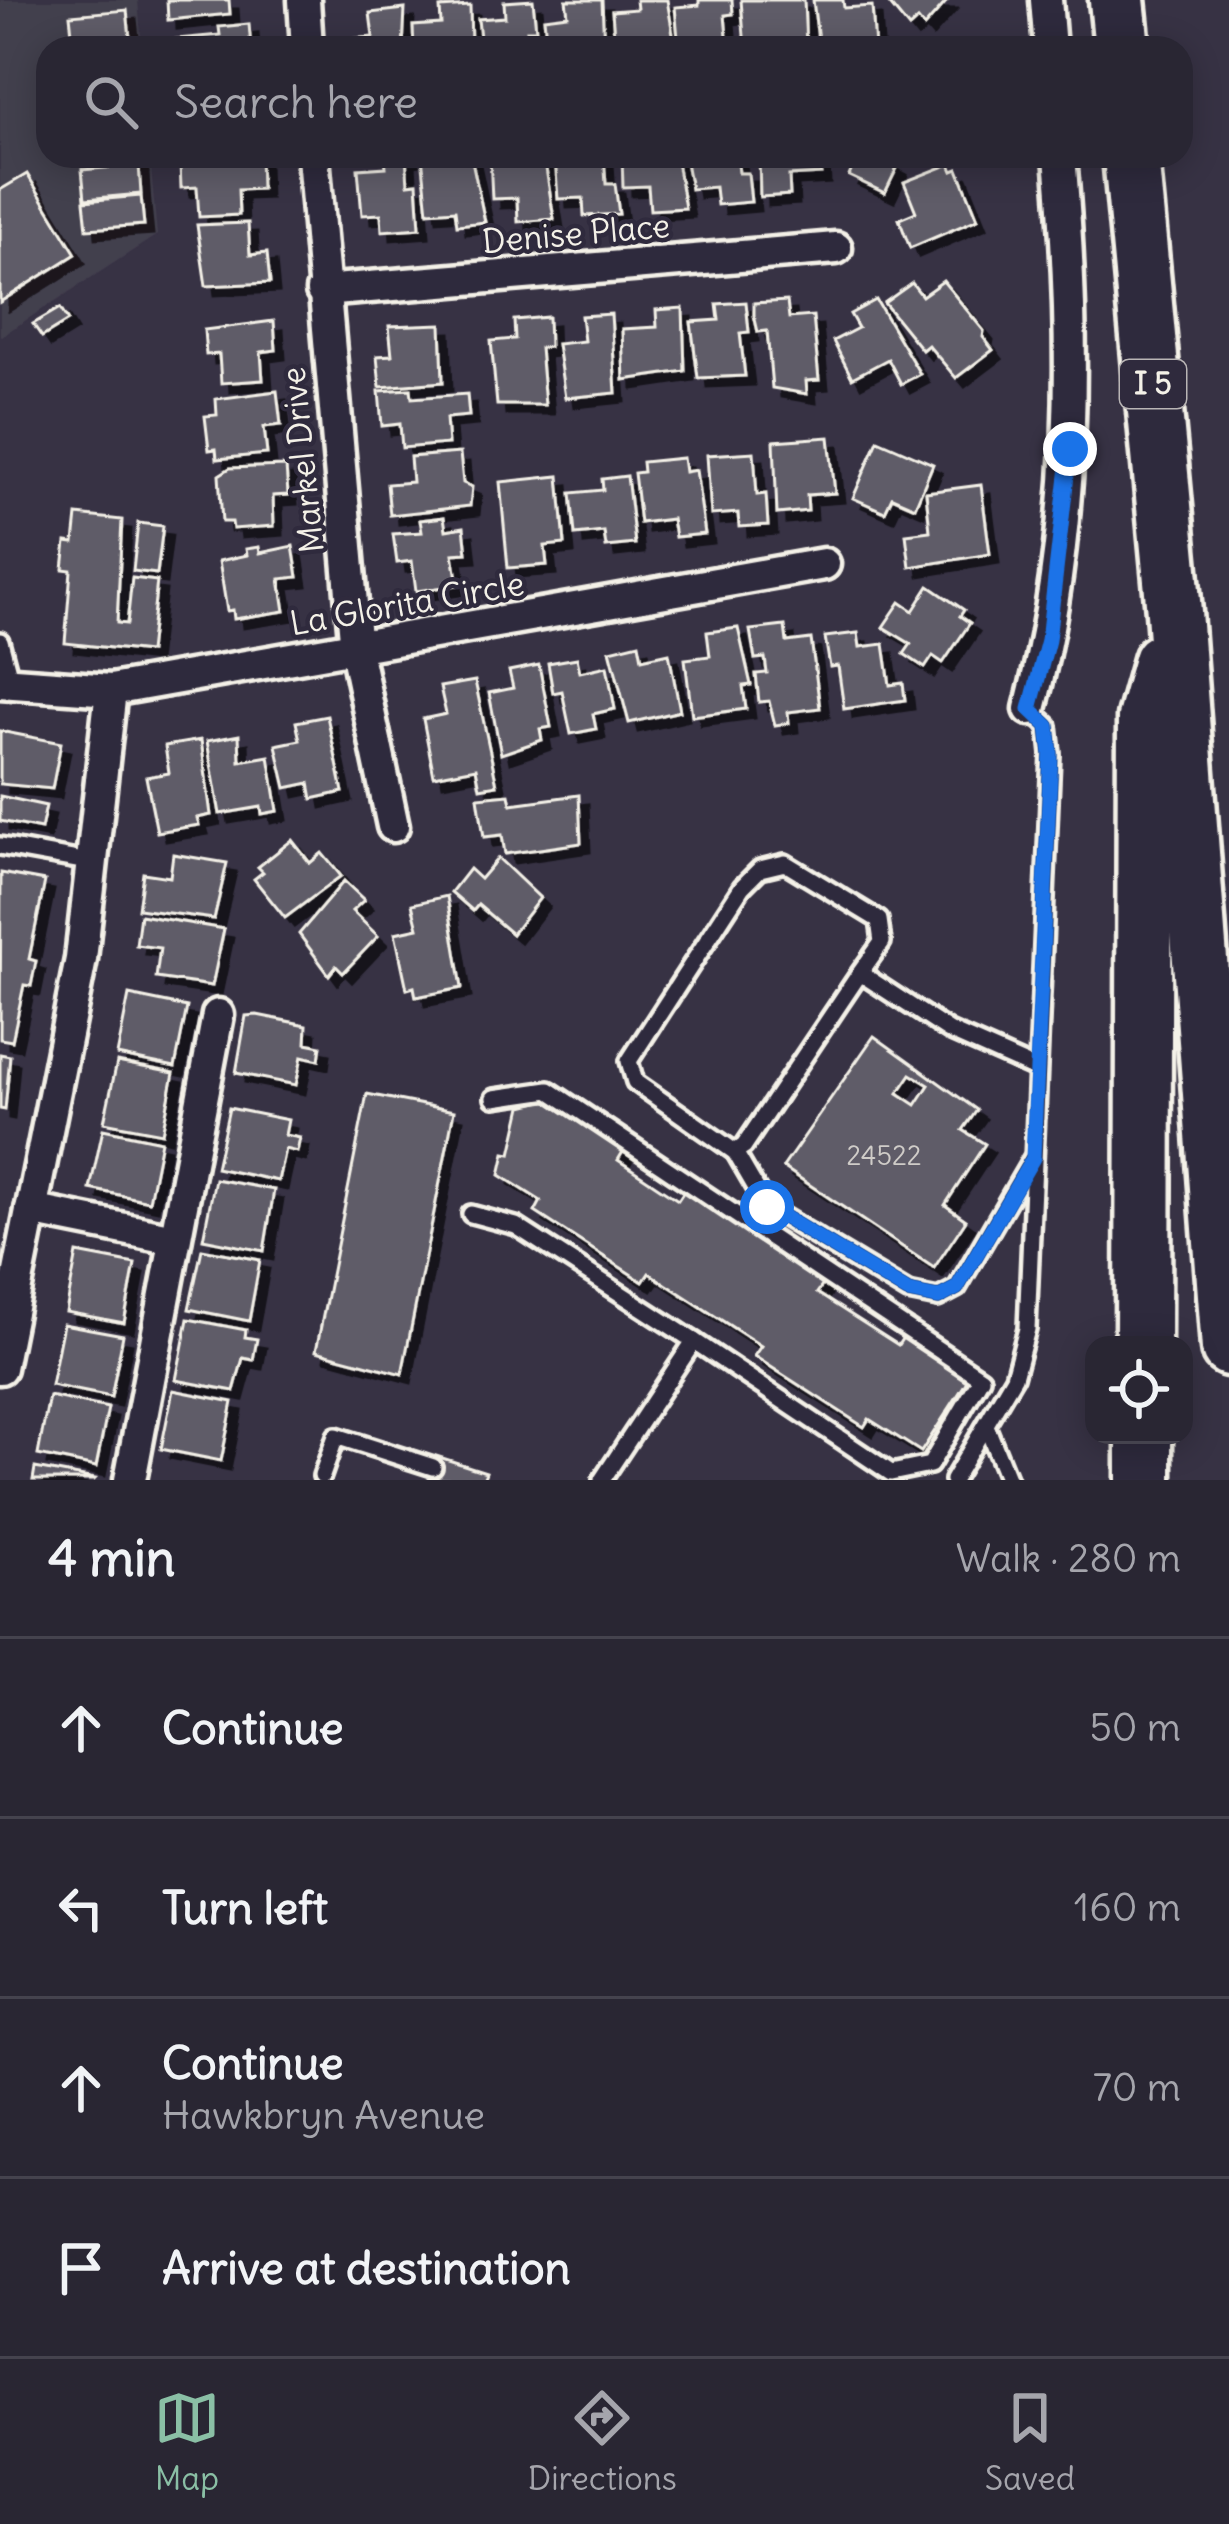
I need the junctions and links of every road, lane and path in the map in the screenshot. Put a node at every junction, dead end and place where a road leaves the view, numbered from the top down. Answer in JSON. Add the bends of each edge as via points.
{"nodes":[{"id":1,"x":304,"y":0,"type":"edge"},
{"id":2,"x":1046,"y":0,"type":"edge"},
{"id":3,"x":1118,"y":0,"type":"edge"},
{"id":4,"x":306,"y":36,"type":"edge"},
{"id":5,"x":1049,"y":36,"type":"edge"},
{"id":6,"x":1121,"y":36,"type":"edge"},
{"id":7,"x":315,"y":168,"type":"edge"},
{"id":8,"x":1061,"y":168,"type":"edge"},
{"id":9,"x":1132,"y":168,"type":"edge"},
{"id":10,"x":836,"y":248,"type":"dead end"},
{"id":11,"x":322,"y":291,"type":"junction"},
{"id":12,"x":824,"y":564,"type":"dead end"},
{"id":13,"x":1174,"y":612,"type":"junction"},
{"id":14,"x":0,"y":641,"type":"edge"},
{"id":15,"x":356,"y":650,"type":"junction"},
{"id":16,"x":6,"y":683,"type":"edge"},
{"id":17,"x":111,"y":690,"type":"junction"},
{"id":18,"x":1030,"y":709,"type":"joint"},
{"id":19,"x":392,"y":826,"type":"dead end"},
{"id":20,"x":0,"y":846,"type":"edge"},
{"id":21,"x":94,"y":863,"type":"junction"},
{"id":22,"x":860,"y":974,"type":"junction"},
{"id":23,"x":218,"y":1015,"type":"dead end"},
{"id":24,"x":1036,"y":1069,"type":"junction"},
{"id":25,"x":494,"y":1098,"type":"dead end"},
{"id":26,"x":735,"y":1152,"type":"junction"},
{"id":27,"x":1033,"y":1158,"type":"junction"},
{"id":28,"x":31,"y":1210,"type":"junction"},
{"id":29,"x":471,"y":1214,"type":"dead end"},
{"id":30,"x":174,"y":1239,"type":"junction"},
{"id":31,"x":1144,"y":1336,"type":"edge"},
{"id":32,"x":694,"y":1341,"type":"junction"},
{"id":33,"x":1229,"y":1348,"type":"edge"},
{"id":34,"x":0,"y":1368,"type":"edge"},
{"id":35,"x":987,"y":1428,"type":"junction"},
{"id":36,"x":1144,"y":1444,"type":"edge"},
{"id":37,"x":433,"y":1467,"type":"dead end"},
{"id":38,"x":322,"y":1476,"type":"dead end"},
{"id":39,"x":130,"y":1480,"type":"edge"},
{"id":40,"x":602,"y":1480,"type":"edge"},
{"id":41,"x":953,"y":1480,"type":"edge"},
{"id":42,"x":1008,"y":1480,"type":"edge"},
{"id":43,"x":1144,"y":1480,"type":"edge"}],
"edges":[{"from":1,"to":4,"type":"street"},
{"from":2,"to":5,"type":"street"},
{"from":3,"to":6,"type":"highway"},
{"from":7,"to":11,"type":"street","name":"Markel Drive"},
{"from":8,"to":18,"type":"street","via":[[1071,289],[1070,449],[1048,640]]},
{"from":9,"to":13,"type":"highway","number":"I 5"},
{"from":10,"to":11,"type":"street","name":"Denise Place"},
{"from":11,"to":15,"type":"street","name":"Markel Drive"},
{"from":12,"to":15,"type":"street","name":"La Glorita Circle"},
{"from":13,"to":31,"type":"highway","via":[[1145,718]]},
{"from":13,"to":33,"type":"highway","number":"I 5"},
{"from":14,"to":16,"type":"lane"},
{"from":15,"to":17,"type":"street","name":"La Glorita Circle"},
{"from":15,"to":19,"type":"street","name":"Markel Drive"},
{"from":16,"to":17,"type":"street","name":"La Glorita Circle"},
{"from":17,"to":21,"type":"street"},
{"from":18,"to":24,"type":"lane","via":[[1048,726],[1051,754]]},
{"from":20,"to":21,"type":"lane"},
{"from":21,"to":28,"type":"street"},
{"from":22,"to":24,"type":"lane","via":[[949,1031]]},
{"from":22,"to":26,"type":"lane"},
{"from":22,"to":26,"type":"lane","via":[[882,942],[879,920],[785,863],[760,869],[742,887],[629,1061],[635,1082]]},
{"from":23,"to":30,"type":"street"},
{"from":24,"to":27,"type":"lane"},
{"from":25,"to":32,"type":"lane","via":[[549,1090],[981,1378],[930,1465],[891,1473]]},
{"from":26,"to":27,"type":"lane","via":[[767,1207],[908,1292],[938,1298],[957,1288]]},
{"from":27,"to":35,"type":"lane","via":[[1027,1329]]},
{"from":28,"to":30,"type":"street"},
{"from":28,"to":34,"type":"street"},
{"from":29,"to":32,"type":"lane","via":[[516,1226]]},
{"from":30,"to":39,"type":"street"},
{"from":32,"to":40,"type":"lane"},
{"from":35,"to":41,"type":"lane"},
{"from":35,"to":42,"type":"lane"},
{"from":36,"to":43,"type":"highway"},
{"from":37,"to":38,"type":"lane","via":[[336,1436]]}]}
